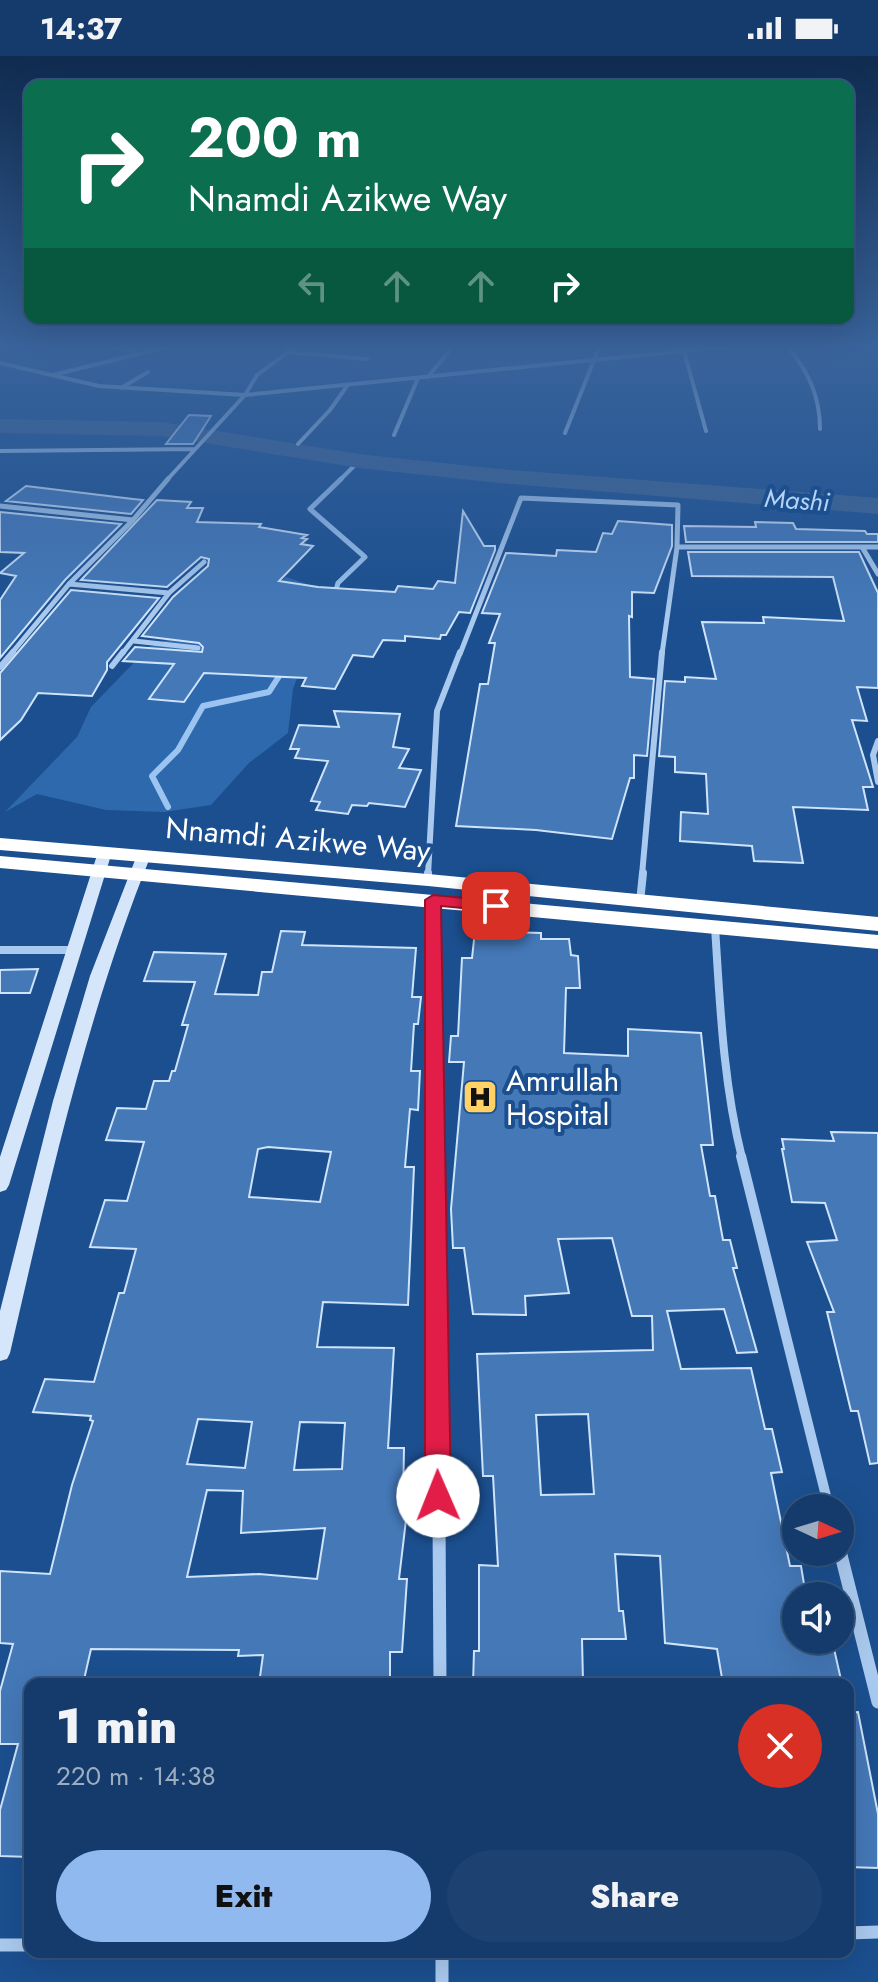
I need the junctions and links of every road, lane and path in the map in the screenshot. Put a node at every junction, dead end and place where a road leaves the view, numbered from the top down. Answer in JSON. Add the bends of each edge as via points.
{"nodes":[{"id":1,"x":207,"y":435,"type":"edge"},
{"id":2,"x":307,"y":435,"type":"edge"},
{"id":3,"x":298,"y":444,"type":"dead end"},
{"id":4,"x":195,"y":449,"type":"junction"},
{"id":5,"x":0,"y":451,"type":"edge"},
{"id":6,"x":0,"y":506,"type":"edge"},
{"id":7,"x":133,"y":520,"type":"junction"},
{"id":8,"x":677,"y":547,"type":"junction"},
{"id":9,"x":862,"y":547,"type":"junction"},
{"id":10,"x":878,"y":547,"type":"edge"},
{"id":11,"x":204,"y":562,"type":"dead end"},
{"id":12,"x":878,"y":574,"type":"edge"},
{"id":13,"x":69,"y":584,"type":"junction"},
{"id":14,"x":169,"y":593,"type":"junction"},
{"id":15,"x":134,"y":641,"type":"junction"},
{"id":16,"x":198,"y":648,"type":"dead end"},
{"id":17,"x":112,"y":666,"type":"dead end"},
{"id":18,"x":0,"y":667,"type":"edge"},
{"id":19,"x":878,"y":741,"type":"edge"},
{"id":20,"x":878,"y":782,"type":"edge"},
{"id":21,"x":0,"y":844,"type":"edge"},
{"id":22,"x":0,"y":862,"type":"edge"},
{"id":23,"x":103,"y":862,"type":"junction"},
{"id":24,"x":140,"y":865,"type":"junction"},
{"id":25,"x":431,"y":890,"type":"junction"},
{"id":26,"x":640,"y":902,"type":"junction"},
{"id":27,"x":878,"y":924,"type":"edge"},
{"id":28,"x":715,"y":927,"type":"junction"},
{"id":29,"x":878,"y":942,"type":"edge"},
{"id":30,"x":0,"y":950,"type":"edge"},
{"id":31,"x":73,"y":950,"type":"junction"},
{"id":32,"x":4,"y":1156,"type":"edge"},
{"id":33,"x":0,"y":1185,"type":"edge"},
{"id":34,"x":0,"y":1353,"type":"edge"},
{"id":35,"x":826,"y":1494,"type":"edge"},
{"id":36,"x":844,"y":1566,"type":"edge"},
{"id":37,"x":440,"y":1678,"type":"edge"},
{"id":38,"x":878,"y":1702,"type":"edge"},
{"id":39,"x":878,"y":1932,"type":"edge"},
{"id":40,"x":854,"y":1933,"type":"edge"},
{"id":41,"x":0,"y":1945,"type":"edge"},
{"id":42,"x":24,"y":1945,"type":"edge"},
{"id":43,"x":442,"y":1958,"type":"edge"},
{"id":44,"x":442,"y":1982,"type":"edge"}],
"edges":[{"from":1,"to":4,"type":"street"},
{"from":2,"to":3,"type":"street"},
{"from":4,"to":5,"type":"street"},
{"from":4,"to":7,"type":"street"},
{"from":6,"to":7,"type":"street"},
{"from":7,"to":13,"type":"street"},
{"from":8,"to":9,"type":"street"},
{"from":8,"to":25,"type":"street","via":[[678,505],[521,498],[437,711]]},
{"from":8,"to":26,"type":"street","via":[[664,625]]},
{"from":9,"to":10,"type":"street"},
{"from":9,"to":12,"type":"street"},
{"from":11,"to":14,"type":"street"},
{"from":13,"to":14,"type":"street"},
{"from":13,"to":18,"type":"street"},
{"from":14,"to":15,"type":"street"},
{"from":15,"to":16,"type":"street"},
{"from":15,"to":17,"type":"street"},
{"from":19,"to":20,"type":"street","via":[[873,755]]},
{"from":21,"to":23,"type":"highway","name":"Nnamdi Azikwe Way"},
{"from":22,"to":23,"type":"highway","name":"Nnamdi Azikwe Way"},
{"from":23,"to":24,"type":"highway","name":"Nnamdi Azikwe Way"},
{"from":23,"to":31,"type":"street"},
{"from":24,"to":25,"type":"highway","name":"Nnamdi Azikwe Way"},
{"from":24,"to":34,"type":"street","via":[[106,948]]},
{"from":25,"to":26,"type":"highway","name":"Nnamdi Azikwe Way"},
{"from":25,"to":28,"type":"highway","name":"Nnamdi Azikwe Way"},
{"from":25,"to":37,"type":"street"},
{"from":26,"to":27,"type":"highway","name":"Nnamdi Azikwe Way"},
{"from":28,"to":29,"type":"highway","name":"Nnamdi Azikwe Way"},
{"from":28,"to":35,"type":"street","via":[[733,1123]]},
{"from":30,"to":31,"type":"street"},
{"from":31,"to":32,"type":"street"},
{"from":32,"to":33,"type":"street"},
{"from":36,"to":38,"type":"street"},
{"from":39,"to":40,"type":"street"},
{"from":41,"to":42,"type":"street"},
{"from":43,"to":44,"type":"street"}]}
